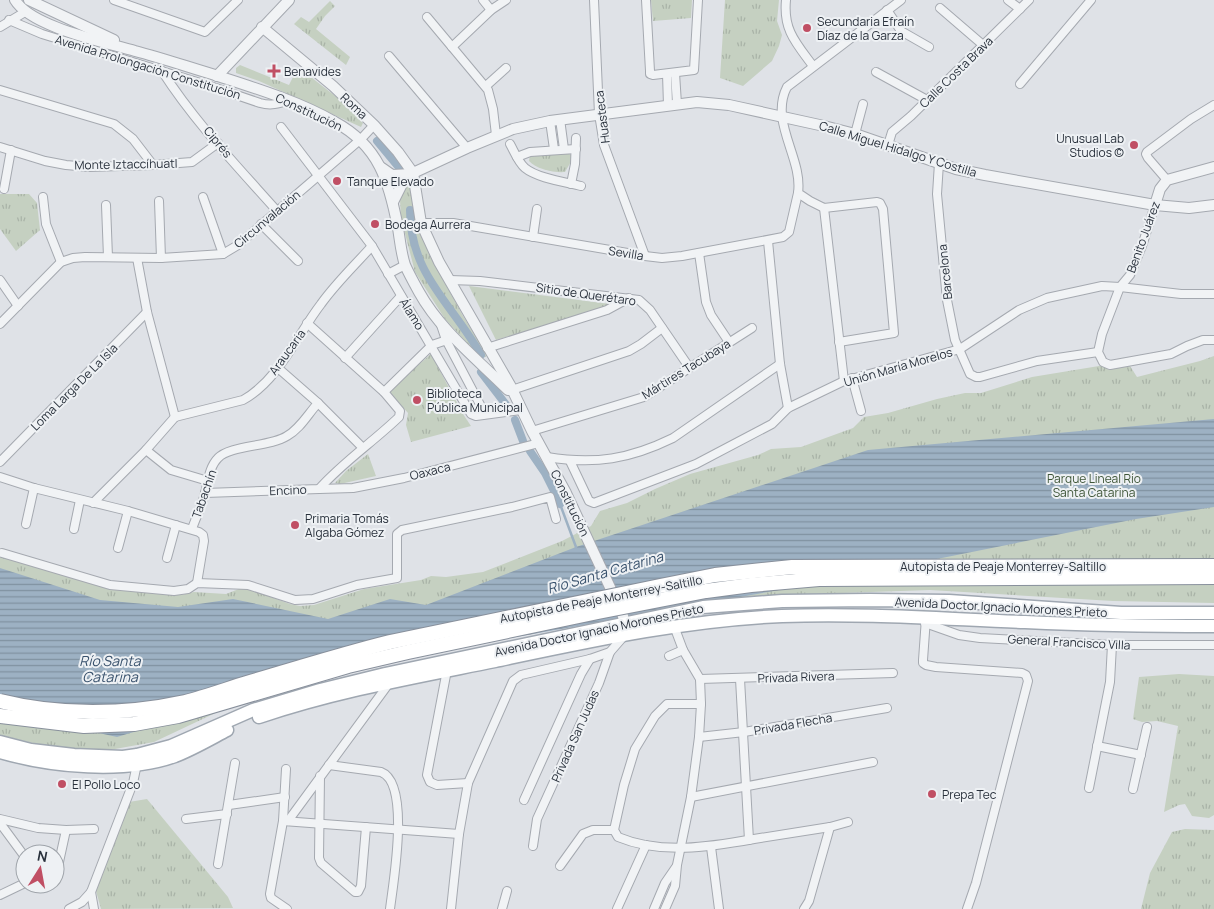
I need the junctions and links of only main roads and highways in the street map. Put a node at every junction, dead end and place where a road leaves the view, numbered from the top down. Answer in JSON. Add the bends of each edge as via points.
{"nodes":[{"id":1,"x":1214,"y":566,"type":"edge"},
{"id":2,"x":1214,"y":577,"type":"edge"},
{"id":3,"x":1014,"y":606,"type":"junction"},
{"id":4,"x":1214,"y":613,"type":"edge"},
{"id":5,"x":926,"y":620,"type":"junction"},
{"id":6,"x":624,"y":624,"type":"junction"},
{"id":7,"x":1214,"y":626,"type":"edge"},
{"id":8,"x":0,"y":701,"type":"edge"},
{"id":9,"x":0,"y":716,"type":"edge"},
{"id":10,"x":0,"y":742,"type":"edge"},
{"id":11,"x":0,"y":752,"type":"edge"}],
"edges":[{"from":1,"to":8,"type":"highway","name":"Autopista de Peaje Monterrey-Saltillo","bridge":true,"via":[[792,567],[715,576],[390,642],[186,702],[95,712],[52,710]]},
{"from":2,"to":9,"type":"highway","name":"Autopista de Peaje Monterrey-Saltillo","bridge":true,"via":[[819,579],[751,585],[598,612],[408,652],[348,666],[178,716],[134,724],[84,726]]},
{"from":3,"to":4,"type":"main road","name":"Avenida Doctor Ignacio Morones Prieto","via":[[1121,613]]},
{"from":3,"to":5,"type":"main road","via":[[990,612],[933,610]]},
{"from":3,"to":6,"type":"main road","name":"Avenida Doctor Ignacio Morones Prieto","via":[[949,602],[782,601],[703,608]]},
{"from":5,"to":6,"type":"main road","name":"Avenida Doctor Ignacio Morones Prieto","via":[[784,616],[674,626]]},
{"from":5,"to":7,"type":"main road","name":"Avenida Doctor Ignacio Morones Prieto"},
{"from":6,"to":10,"type":"main road","name":"Avenida Doctor Ignacio Morones Prieto","via":[[320,690],[253,710],[171,746],[137,754],[74,755],[31,750]]},
{"from":6,"to":11,"type":"main road","name":"Avenida Doctor Ignacio Morones Prieto","via":[[298,705],[232,728],[175,756],[137,764],[77,765]]}]}
